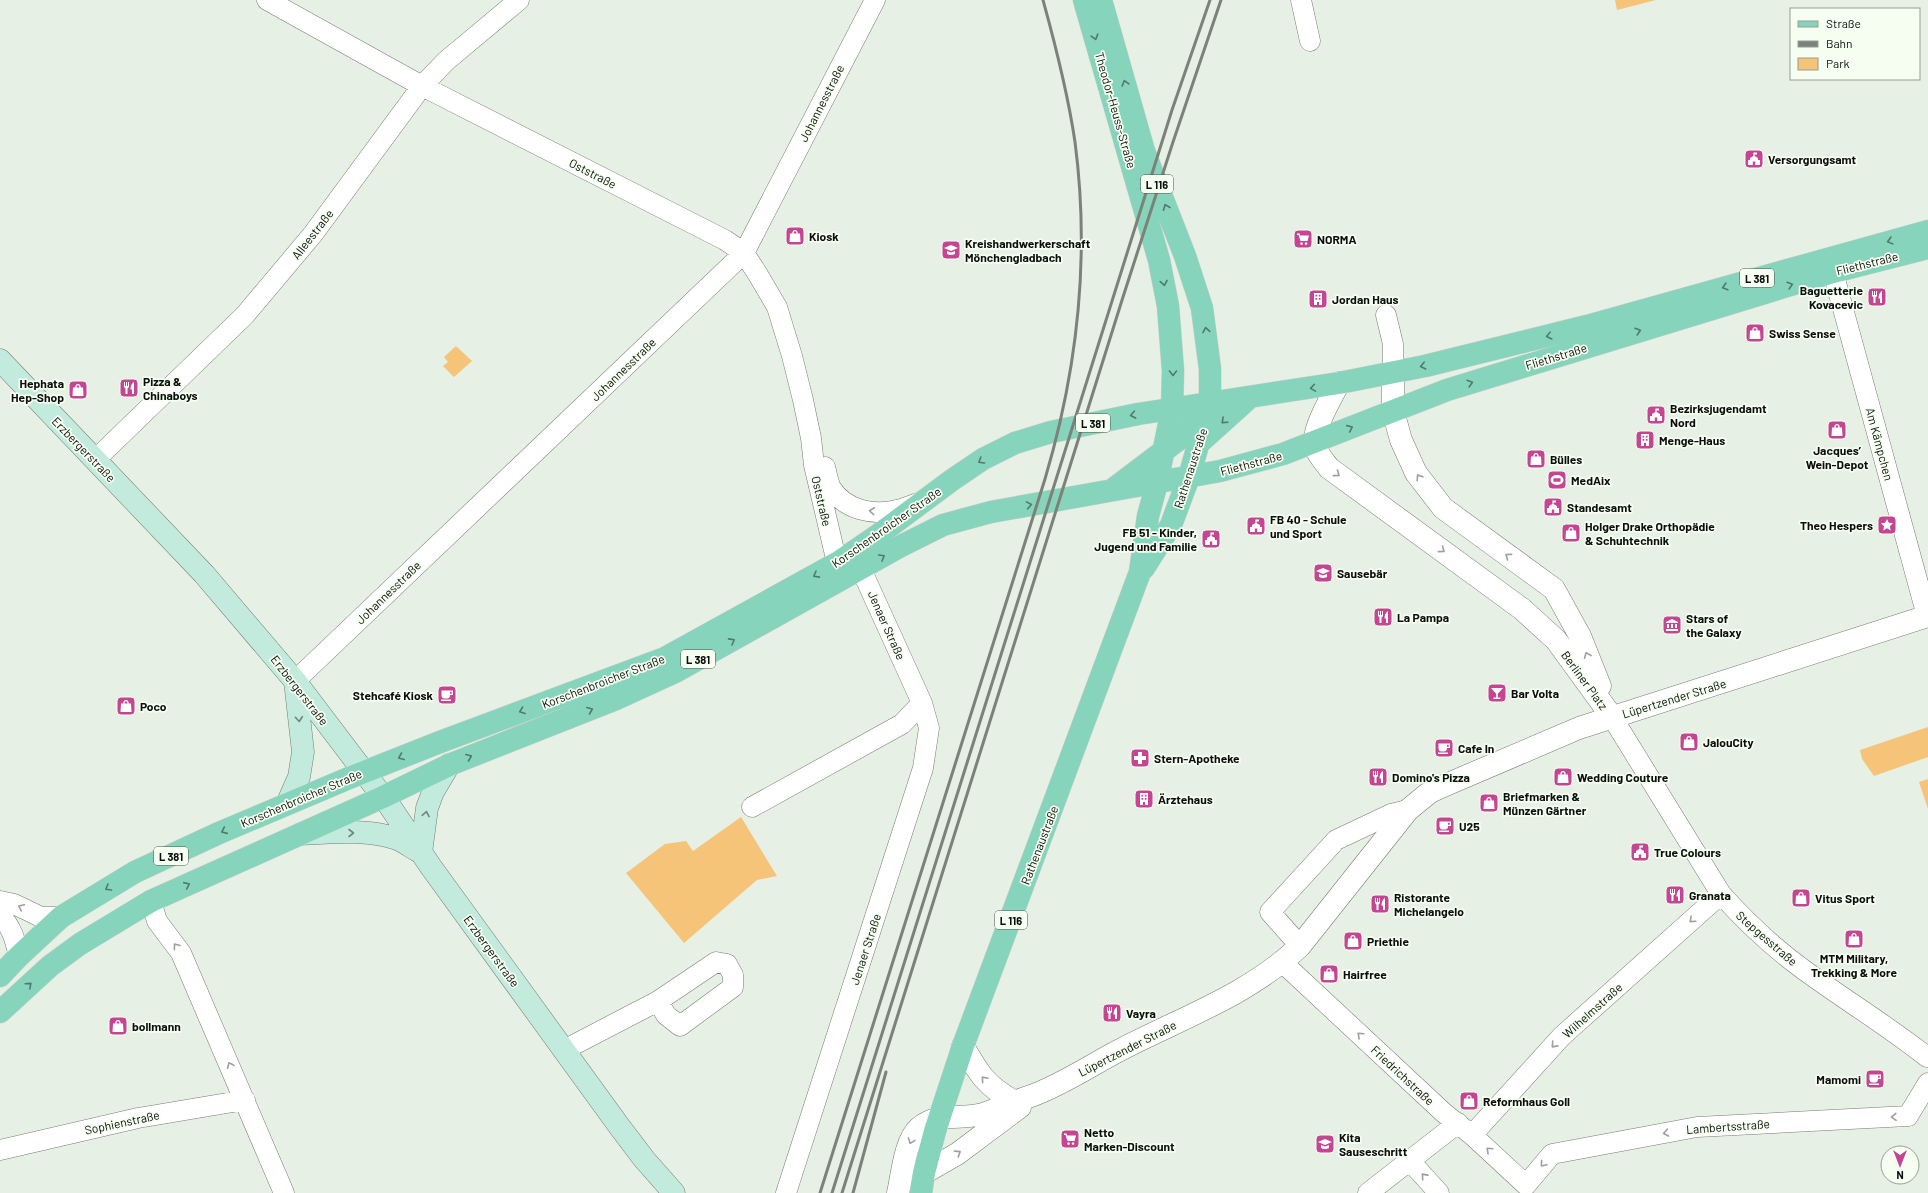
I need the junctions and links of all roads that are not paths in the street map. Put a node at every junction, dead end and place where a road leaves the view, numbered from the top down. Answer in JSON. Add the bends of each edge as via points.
{"nodes":[{"id":1,"x":267,"y":0,"type":"edge"},
{"id":2,"x":519,"y":0,"type":"edge"},
{"id":3,"x":875,"y":0,"type":"edge"},
{"id":4,"x":1084,"y":0,"type":"edge"},
{"id":5,"x":1101,"y":0,"type":"edge"},
{"id":6,"x":1301,"y":0,"type":"edge"},
{"id":7,"x":1310,"y":41,"type":"dead end"},
{"id":8,"x":422,"y":86,"type":"junction"},
{"id":9,"x":1928,"y":230,"type":"edge"},
{"id":10,"x":1928,"y":248,"type":"edge"},
{"id":11,"x":744,"y":253,"type":"junction"},
{"id":12,"x":1833,"y":272,"type":"junction"},
{"id":13,"x":1386,"y":315,"type":"dead end"},
{"id":14,"x":0,"y":360,"type":"edge"},
{"id":15,"x":1393,"y":373,"type":"junction"},
{"id":16,"x":1339,"y":383,"type":"junction"},
{"id":17,"x":1249,"y":398,"type":"junction"},
{"id":18,"x":1210,"y":403,"type":"junction"},
{"id":19,"x":1172,"y":409,"type":"junction"},
{"id":20,"x":1393,"y":411,"type":"junction"},
{"id":21,"x":811,"y":438,"type":"junction"},
{"id":22,"x":1314,"y":443,"type":"junction"},
{"id":23,"x":1199,"y":444,"type":"junction"},
{"id":24,"x":1164,"y":450,"type":"junction"},
{"id":25,"x":95,"y":460,"type":"junction"},
{"id":26,"x":1189,"y":477,"type":"junction"},
{"id":27,"x":1157,"y":483,"type":"junction"},
{"id":28,"x":1110,"y":491,"type":"junction"},
{"id":29,"x":923,"y":501,"type":"junction"},
{"id":30,"x":837,"y":563,"type":"junction"},
{"id":31,"x":861,"y":569,"type":"junction"},
{"id":32,"x":1140,"y":572,"type":"junction"},
{"id":33,"x":1927,"y":616,"type":"edge"},
{"id":34,"x":295,"y":681,"type":"junction"},
{"id":35,"x":922,"y":703,"type":"junction"},
{"id":36,"x":1612,"y":717,"type":"junction"},
{"id":37,"x":449,"y":765,"type":"junction"},
{"id":38,"x":363,"y":772,"type":"junction"},
{"id":39,"x":383,"y":797,"type":"junction"},
{"id":40,"x":288,"y":802,"type":"junction"},
{"id":41,"x":752,"y":807,"type":"dead end"},
{"id":42,"x":1408,"y":810,"type":"junction"},
{"id":43,"x":298,"y":834,"type":"junction"},
{"id":44,"x":421,"y":853,"type":"junction"},
{"id":45,"x":1721,"y":894,"type":"junction"},
{"id":46,"x":0,"y":901,"type":"edge"},
{"id":47,"x":151,"y":901,"type":"junction"},
{"id":48,"x":0,"y":915,"type":"edge"},
{"id":49,"x":61,"y":917,"type":"junction"},
{"id":50,"x":1300,"y":946,"type":"junction"},
{"id":51,"x":19,"y":956,"type":"junction"},
{"id":52,"x":1283,"y":963,"type":"junction"},
{"id":53,"x":0,"y":976,"type":"edge"},
{"id":54,"x":658,"y":1001,"type":"dead end"},
{"id":55,"x":0,"y":1012,"type":"edge"},
{"id":56,"x":963,"y":1046,"type":"junction"},
{"id":57,"x":564,"y":1050,"type":"junction"},
{"id":58,"x":1927,"y":1057,"type":"edge"},
{"id":59,"x":1928,"y":1083,"type":"edge"},
{"id":60,"x":1039,"y":1093,"type":"junction"},
{"id":61,"x":245,"y":1100,"type":"junction"},
{"id":62,"x":1015,"y":1102,"type":"junction"},
{"id":63,"x":940,"y":1118,"type":"junction"},
{"id":64,"x":1465,"y":1129,"type":"junction"},
{"id":65,"x":0,"y":1150,"type":"edge"},
{"id":66,"x":644,"y":1159,"type":"junction"},
{"id":67,"x":1409,"y":1160,"type":"junction"},
{"id":68,"x":922,"y":1183,"type":"edge"},
{"id":69,"x":1526,"y":1185,"type":"joint"},
{"id":70,"x":284,"y":1193,"type":"edge"},
{"id":71,"x":664,"y":1193,"type":"edge"},
{"id":72,"x":674,"y":1193,"type":"edge"},
{"id":73,"x":786,"y":1193,"type":"edge"},
{"id":74,"x":898,"y":1193,"type":"edge"},
{"id":75,"x":1368,"y":1193,"type":"edge"},
{"id":76,"x":1439,"y":1193,"type":"edge"}],
"edges":[{"from":1,"to":8,"type":"street","name":"Oststraße"},
{"from":2,"to":8,"type":"street","name":"Alleestraße","via":[[446,61]]},
{"from":3,"to":11,"type":"street","name":"Johannesstraße"},
{"from":4,"to":19,"type":"main road","name":"Theodor-Heuss-Straße","number":"L 116","one_way":true,"via":[[1160,260],[1172,348]]},
{"from":18,"to":5,"type":"main road","name":"Theodor-Heuss-Straße","number":"L 116","one_way":true,"via":[[1210,369],[1202,308],[1185,256],[1144,151]]},
{"from":6,"to":7,"type":"street"},
{"from":8,"to":11,"type":"street","name":"Oststraße","via":[[725,240]]},
{"from":8,"to":25,"type":"street","name":"Alleestraße","via":[[313,234],[245,315]]},
{"from":9,"to":15,"type":"main road","name":"Fliethstraße","number":"L 381","one_way":true,"via":[[1587,326]]},
{"from":10,"to":12,"type":"main road","name":"Fliethstraße","number":"L 381"},
{"from":11,"to":21,"type":"street","name":"Oststraße","via":[[776,307],[792,356]]},
{"from":11,"to":34,"type":"street","name":"Johannesstraße"},
{"from":20,"to":12,"type":"main road","name":"Fliethstraße","number":"L 381","one_way":true,"via":[[1447,390]]},
{"from":12,"to":33,"type":"street","name":"Am Kämpchen"},
{"from":13,"to":15,"type":"street","via":[[1393,344]]},
{"from":14,"to":25,"type":"main road","name":"Erzbergerstraße"},
{"from":15,"to":16,"type":"main road","name":"Fliethstraße","number":"L 381"},
{"from":15,"to":20,"type":"street","name":"Berliner Platz"},
{"from":16,"to":17,"type":"main road","name":"Fliethstraße","number":"L 381","one_way":true},
{"from":16,"to":22,"type":"street","via":[[1320,423]]},
{"from":17,"to":18,"type":"main road","name":"Fliethstraße","number":"L 381"},
{"from":17,"to":23,"type":"main road","one_way":true},
{"from":18,"to":19,"type":"main road","name":"Korschenbroicher Straße","number":"L 381"},
{"from":18,"to":23,"type":"main road","name":"Rathenaustraße","number":"L 116"},
{"from":18,"to":24,"type":"main road","via":[[1178,440]]},
{"from":19,"to":24,"type":"main road","name":"Rathenaustraße","number":"L 116"},
{"from":19,"to":29,"type":"main road","name":"Korschenbroicher Straße","number":"L 381","one_way":true,"via":[[1059,430],[1015,443],[983,459]]},
{"from":22,"to":20,"type":"main road","name":"Fliethstraße","number":"L 381","one_way":true},
{"from":36,"to":20,"type":"street","name":"Berliner Platz","one_way":true,"via":[[1580,636],[1554,589],[1443,508],[1428,491],[1408,456]]},
{"from":29,"to":21,"type":"street","name":"Oststraße","one_way":true,"via":[[897,510],[874,512],[857,509],[843,502],[831,487],[823,461]]},
{"from":21,"to":30,"type":"street","name":"Oststraße","via":[[814,465]]},
{"from":22,"to":26,"type":"main road","name":"Fliethstraße","number":"L 381","via":[[1252,463]]},
{"from":22,"to":36,"type":"street","name":"Berliner Platz","one_way":true,"via":[[1320,457],[1336,473],[1522,609],[1556,640]]},
{"from":23,"to":26,"type":"main road","name":"Rathenaustraße","number":"L 116"},
{"from":23,"to":27,"type":"main road"},
{"from":24,"to":27,"type":"main road","name":"Rathenaustraße","number":"L 116"},
{"from":24,"to":28,"type":"main road"},
{"from":25,"to":34,"type":"main road","name":"Erzbergerstraße","via":[[204,574]]},
{"from":26,"to":27,"type":"main road","name":"Korschenbroicher Straße","number":"L 381"},
{"from":26,"to":32,"type":"main road","name":"Rathenaustraße","number":"L 116","via":[[1170,525]]},
{"from":27,"to":28,"type":"main road","name":"Korschenbroicher Straße","number":"L 381"},
{"from":27,"to":32,"type":"main road","name":"Rathenaustraße","number":"L 116","via":[[1148,516]]},
{"from":31,"to":28,"type":"main road","name":"Korschenbroicher Straße","number":"L 381","one_way":true,"via":[[943,525],[991,512]]},
{"from":29,"to":30,"type":"main road","name":"Korschenbroicher Straße","number":"L 381"},
{"from":30,"to":38,"type":"main road","name":"Korschenbroicher Straße","number":"L 381","one_way":true,"via":[[665,658]]},
{"from":31,"to":35,"type":"street","name":"Jenaer Straße"},
{"from":37,"to":31,"type":"main road","name":"Korschenbroicher Straße","number":"L 381","one_way":true,"via":[[616,699],[677,671]]},
{"from":32,"to":56,"type":"main road","name":"Rathenaustraße","number":"L 116"},
{"from":33,"to":36,"type":"street","name":"Lüpertzender Straße"},
{"from":34,"to":38,"type":"main road","name":"Erzbergerstraße"},
{"from":34,"to":40,"type":"main road","one_way":true,"via":[[303,752],[299,777]]},
{"from":35,"to":41,"type":"street","via":[[902,724]]},
{"from":35,"to":73,"type":"street","name":"Jenaer Straße","via":[[929,728],[923,768]]},
{"from":36,"to":42,"type":"street","name":"Lüpertzender Straße","via":[[1579,728],[1430,792]]},
{"from":36,"to":45,"type":"street","name":"Stepgesstraße"},
{"from":37,"to":39,"type":"main road","name":"Korschenbroicher Straße","number":"L 381"},
{"from":44,"to":37,"type":"main road","one_way":true,"via":[[427,808]]},
{"from":38,"to":39,"type":"main road","name":"Erzbergerstraße"},
{"from":38,"to":40,"type":"main road","name":"Korschenbroicher Straße","number":"L 381"},
{"from":39,"to":43,"type":"main road","name":"Korschenbroicher Straße","number":"L 381"},
{"from":39,"to":44,"type":"main road","name":"Erzbergerstraße"},
{"from":40,"to":49,"type":"main road","name":"Korschenbroicher Straße","number":"L 381","one_way":true,"via":[[135,872]]},
{"from":42,"to":50,"type":"street","name":"Lüpertzender Straße"},
{"from":42,"to":50,"type":"street","name":"Lüpertzender Straße","via":[[1391,814],[1336,840],[1270,912]]},
{"from":43,"to":44,"type":"main road","one_way":true,"via":[[383,834],[398,839]]},
{"from":47,"to":43,"type":"main road","name":"Korschenbroicher Straße","number":"L 381","one_way":true},
{"from":44,"to":57,"type":"main road","name":"Erzbergerstraße"},
{"from":45,"to":58,"type":"street","name":"Stepgesstraße","via":[[1743,919],[1804,970],[1888,1026]]},
{"from":45,"to":64,"type":"street","name":"Wilhelmstraße","one_way":true,"via":[[1562,1036]]},
{"from":49,"to":46,"type":"street","one_way":true,"via":[[41,917],[14,904]]},
{"from":55,"to":47,"type":"main road","name":"Korschenbroicher Straße","number":"L 381","one_way":true,"via":[[50,966],[80,944]]},
{"from":61,"to":47,"type":"street","one_way":true,"via":[[181,953],[157,921]]},
{"from":48,"to":51,"type":"street","via":[[8,923],[15,938]]},
{"from":49,"to":51,"type":"main road","name":"Korschenbroicher Straße","number":"L 381"},
{"from":50,"to":52,"type":"street","name":"Lüpertzender Straße"},
{"from":51,"to":53,"type":"main road","name":"Korschenbroicher Straße","number":"L 381"},
{"from":52,"to":60,"type":"street","name":"Lüpertzender Straße","via":[[1262,979],[1229,997],[1120,1049]]},
{"from":64,"to":52,"type":"street","name":"Friedrichstraße","one_way":true,"via":[[1444,1113]]},
{"from":54,"to":57,"type":"street"},
{"from":62,"to":56,"type":"street","one_way":true,"via":[[986,1081]]},
{"from":56,"to":63,"type":"main road","name":"Rathenaustraße","number":"L 116"},
{"from":57,"to":66,"type":"main road","name":"Erzbergerstraße"},
{"from":58,"to":59,"type":"street","via":[[1923,1070]]},
{"from":59,"to":69,"type":"street","name":"Lambertsstraße","one_way":true,"via":[[1908,1116],[1697,1127],[1552,1154]]},
{"from":60,"to":62,"type":"street","name":"Lüpertzender Straße"},
{"from":68,"to":60,"type":"street","one_way":true},
{"from":61,"to":65,"type":"street","name":"Sophienstraße","via":[[138,1118]]},
{"from":61,"to":70,"type":"street"},
{"from":62,"to":63,"type":"street","name":"Lüpertzender Straße","via":[[974,1115]]},
{"from":63,"to":68,"type":"main road","name":"Rathenaustraße","number":"L 116"},
{"from":63,"to":74,"type":"street","one_way":true,"via":[[925,1124],[913,1133]]},
{"from":64,"to":67,"type":"street","name":"Wilhelmstraße"},
{"from":69,"to":64,"type":"street","name":"Friedrichstraße","one_way":true},
{"from":66,"to":71,"type":"main road","name":"Erzbergerstraße"},
{"from":66,"to":72,"type":"main road","name":"Erzbergerstraße"},
{"from":67,"to":75,"type":"street","name":"Wilhelmstraße"},
{"from":76,"to":67,"type":"street","one_way":true}]}
